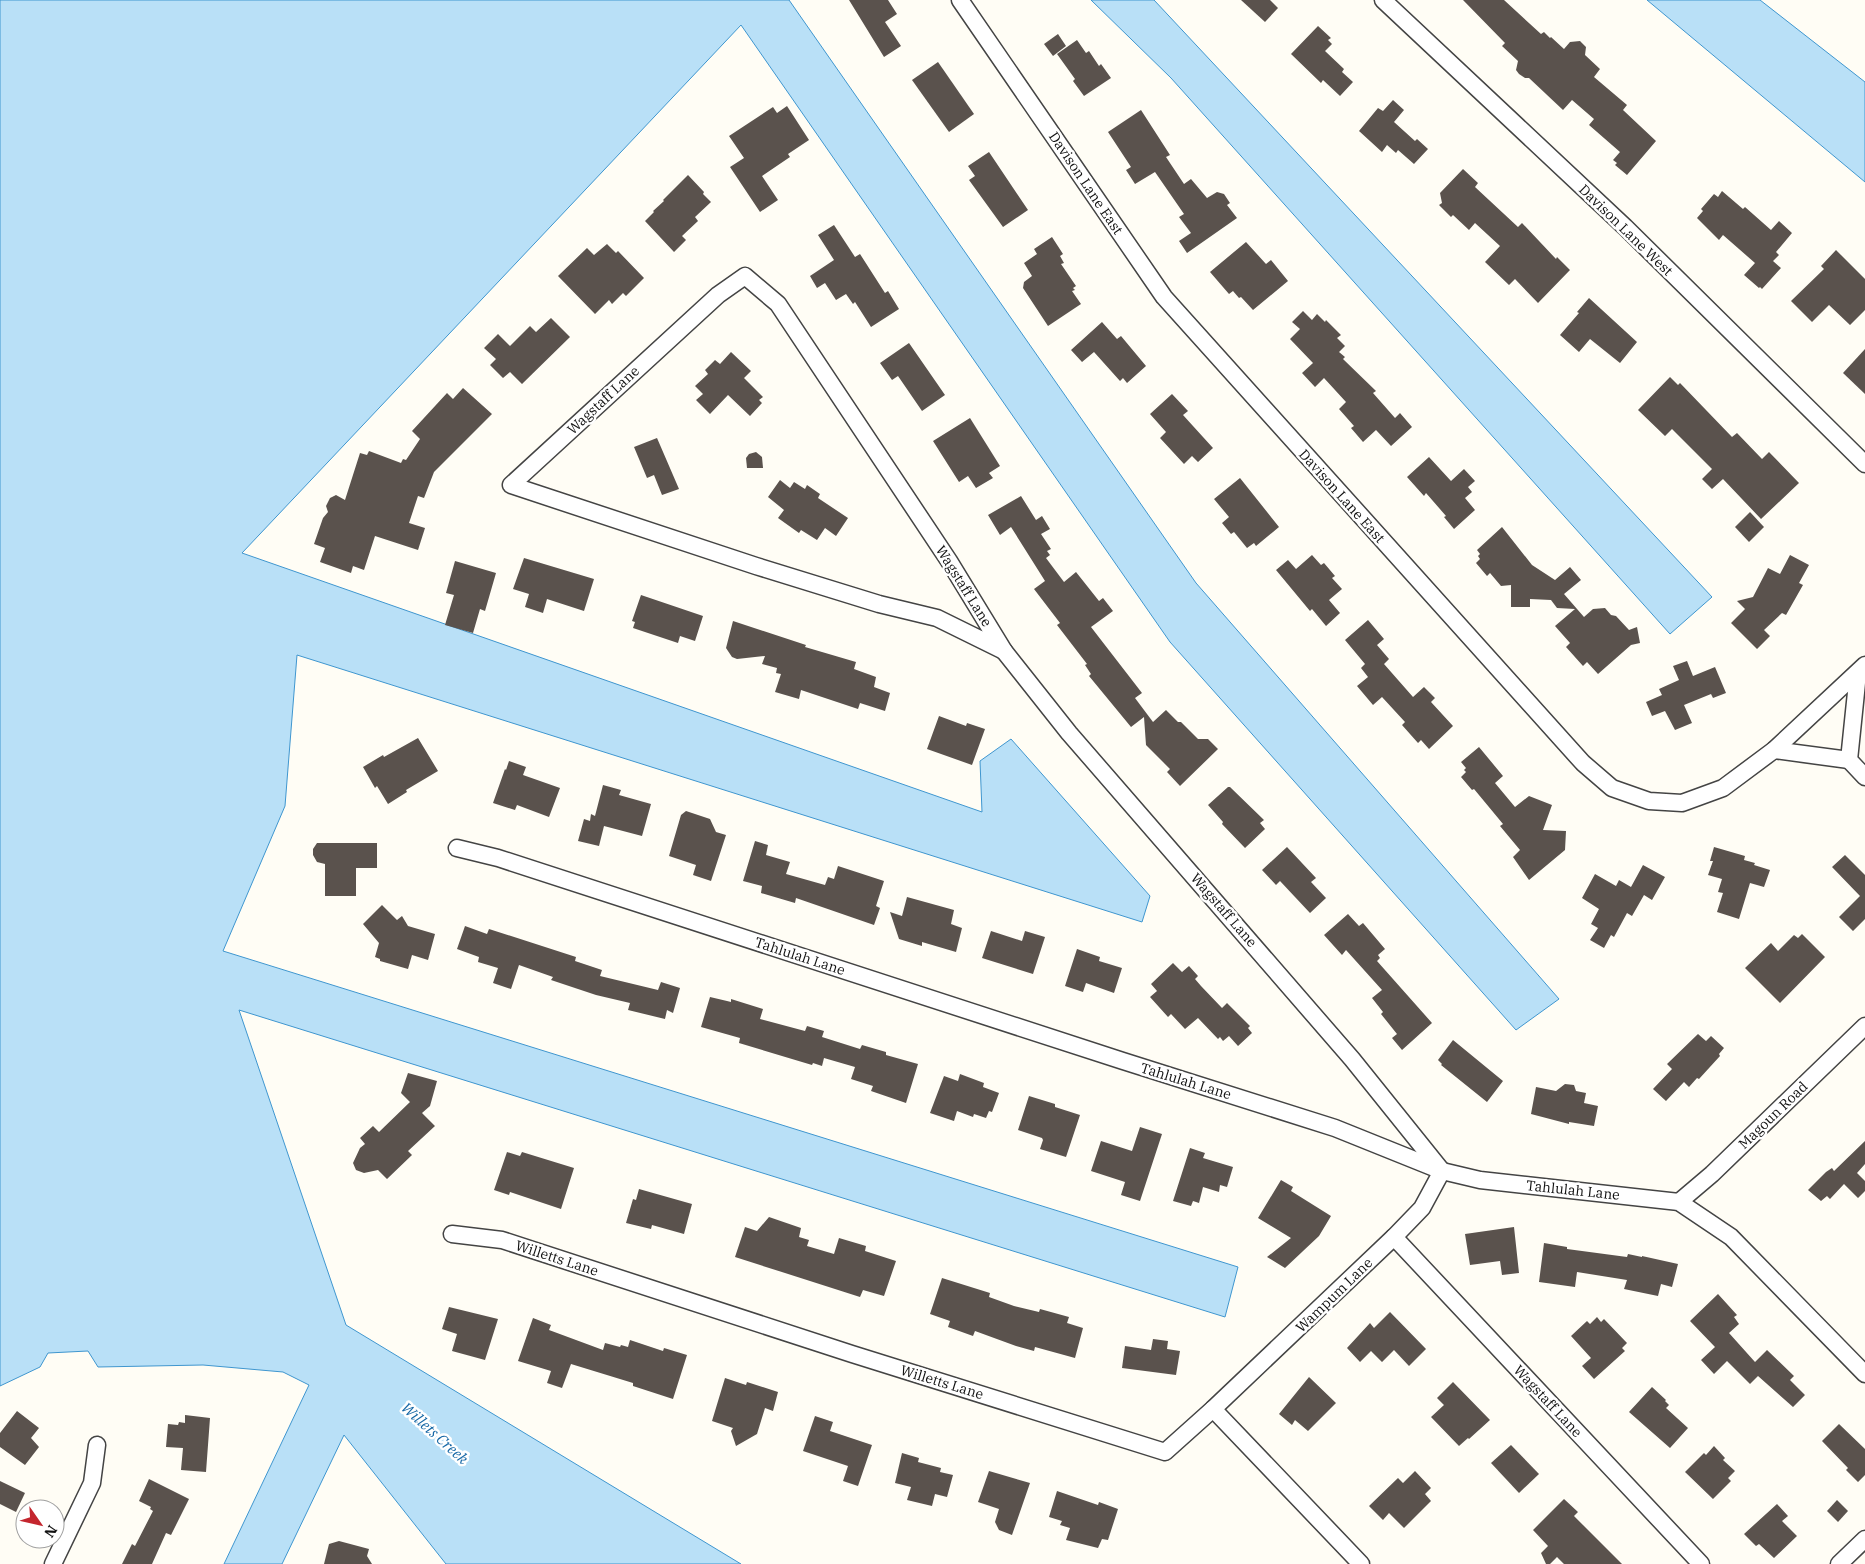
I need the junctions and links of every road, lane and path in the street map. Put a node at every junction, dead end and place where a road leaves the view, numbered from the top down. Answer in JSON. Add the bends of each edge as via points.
{"nodes":[{"id":1,"x":960,"y":0,"type":"edge"},
{"id":2,"x":1383,"y":0,"type":"edge"},
{"id":3,"x":1865,"y":464,"type":"edge"},
{"id":4,"x":1004,"y":651,"type":"junction"},
{"id":5,"x":1862,"y":669,"type":"edge"},
{"id":6,"x":1774,"y":750,"type":"junction"},
{"id":7,"x":1849,"y":760,"type":"junction"},
{"id":8,"x":1865,"y":777,"type":"edge"},
{"id":9,"x":457,"y":848,"type":"dead end"},
{"id":10,"x":1865,"y":1026,"type":"edge"},
{"id":11,"x":1442,"y":1171,"type":"junction"},
{"id":12,"x":1679,"y":1202,"type":"junction"},
{"id":13,"x":452,"y":1234,"type":"dead end"},
{"id":14,"x":1394,"y":1237,"type":"junction"},
{"id":15,"x":1865,"y":1374,"type":"edge"},
{"id":16,"x":1213,"y":1409,"type":"junction"},
{"id":17,"x":97,"y":1446,"type":"dead end"},
{"id":18,"x":1865,"y":1539,"type":"edge"},
{"id":19,"x":53,"y":1564,"type":"edge"},
{"id":20,"x":1361,"y":1564,"type":"edge"},
{"id":21,"x":1701,"y":1564,"type":"edge"},
{"id":22,"x":1839,"y":1564,"type":"edge"}],
"edges":[{"from":1,"to":6,"type":"street","name":"Davison Lane East","via":[[1164,297],[1583,763],[1612,788],[1649,801],[1682,803],[1723,788]]},
{"from":2,"to":3,"type":"street","name":"Davison Lane West","via":[[1625,227]]},
{"from":4,"to":4,"type":"street","name":"Wagstaff Lane","via":[[949,561],[778,304],[745,276],[711,302],[511,485],[756,566],[879,604],[937,618]]},
{"from":4,"to":11,"type":"street","name":"Wagstaff Lane","via":[[1069,733],[1352,1059]]},
{"from":5,"to":6,"type":"street","name":"Davison Lane East"},
{"from":5,"to":7,"type":"street"},
{"from":6,"to":7,"type":"street"},
{"from":7,"to":8,"type":"street"},
{"from":9,"to":11,"type":"street","name":"Tahlulah Lane","via":[[498,858],[1335,1128]]},
{"from":10,"to":12,"type":"street","name":"Magoun Road"},
{"from":11,"to":12,"type":"street","name":"Tahlulah Lane","via":[[1480,1180]]},
{"from":11,"to":14,"type":"street","name":"Wampum Lane","via":[[1422,1208]]},
{"from":12,"to":15,"type":"street","name":"Tahlulah Lane","via":[[1731,1237]]},
{"from":13,"to":16,"type":"street","name":"Willetts Lane","via":[[502,1240],[1165,1452]]},
{"from":14,"to":16,"type":"street","name":"Wampum Lane"},
{"from":14,"to":21,"type":"street","name":"Wagstaff Lane"},
{"from":16,"to":20,"type":"street"},
{"from":17,"to":19,"type":"street","via":[[92,1483]]},
{"from":18,"to":22,"type":"street"}]}
